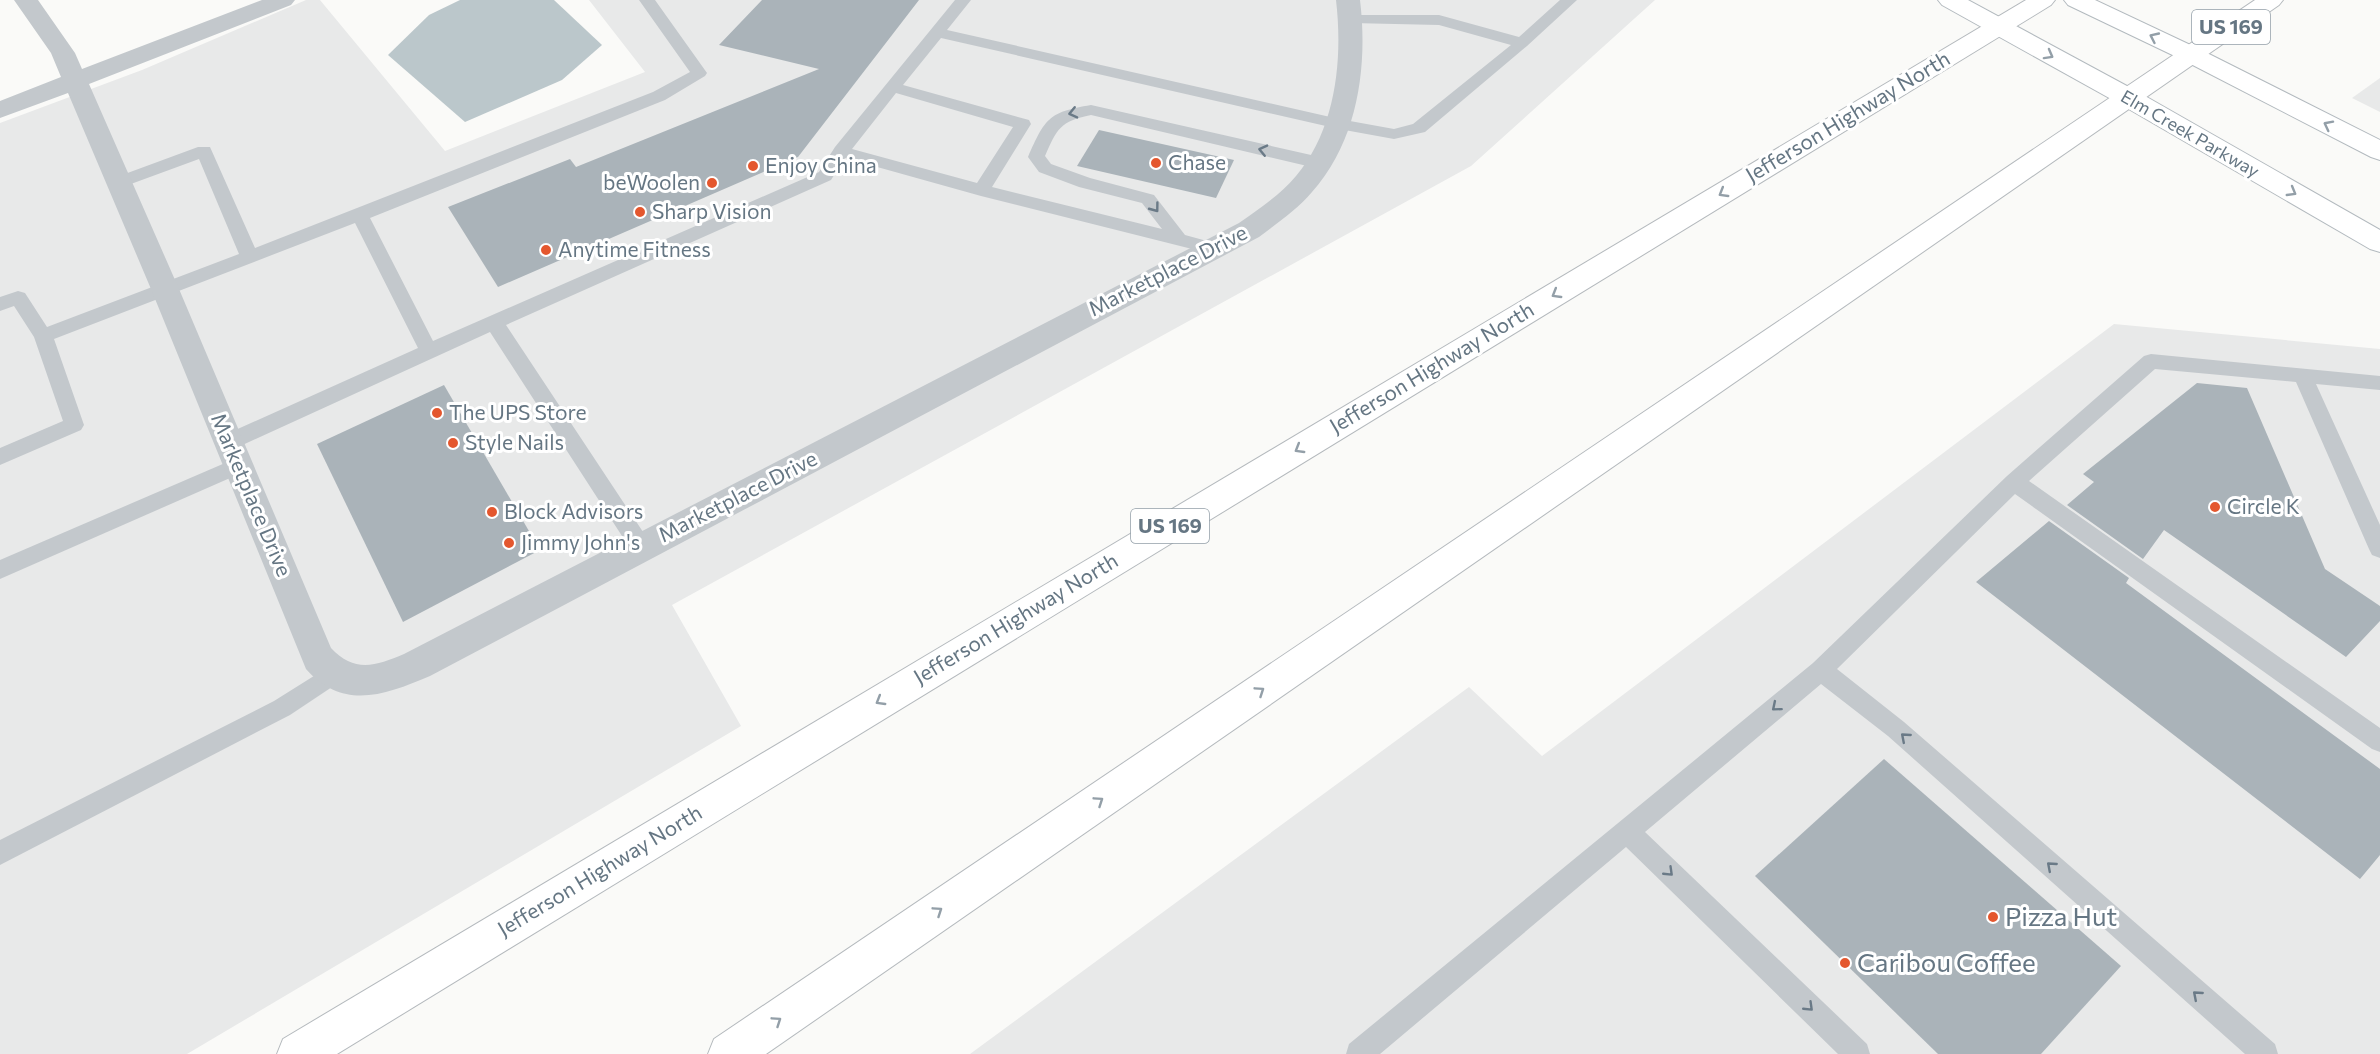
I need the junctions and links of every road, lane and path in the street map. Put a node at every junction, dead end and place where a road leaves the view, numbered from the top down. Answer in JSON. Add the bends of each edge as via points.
{"nodes":[{"id":1,"x":26,"y":0,"type":"edge"},
{"id":2,"x":283,"y":0,"type":"edge"},
{"id":3,"x":647,"y":0,"type":"edge"},
{"id":4,"x":963,"y":0,"type":"edge"},
{"id":5,"x":1569,"y":0,"type":"edge"},
{"id":6,"x":1950,"y":0,"type":"edge"},
{"id":7,"x":2043,"y":0,"type":"edge"},
{"id":8,"x":2076,"y":0,"type":"edge"},
{"id":9,"x":2271,"y":0,"type":"edge"},
{"id":10,"x":1350,"y":9,"type":"edge"},
{"id":11,"x":1998,"y":27,"type":"junction"},
{"id":12,"x":938,"y":32,"type":"junction"},
{"id":13,"x":1522,"y":43,"type":"junction"},
{"id":14,"x":2192,"y":55,"type":"junction"},
{"id":15,"x":76,"y":82,"type":"junction"},
{"id":16,"x":892,"y":87,"type":"junction"},
{"id":17,"x":2129,"y":98,"type":"junction"},
{"id":18,"x":0,"y":110,"type":"edge"},
{"id":19,"x":1339,"y":124,"type":"junction"},
{"id":20,"x":841,"y":151,"type":"junction"},
{"id":21,"x":2380,"y":151,"type":"edge"},
{"id":22,"x":1320,"y":163,"type":"junction"},
{"id":23,"x":120,"y":182,"type":"junction"},
{"id":24,"x":981,"y":190,"type":"junction"},
{"id":25,"x":360,"y":215,"type":"junction"},
{"id":26,"x":1180,"y":241,"type":"junction"},
{"id":27,"x":2380,"y":243,"type":"edge"},
{"id":28,"x":1212,"y":248,"type":"junction"},
{"id":29,"x":249,"y":256,"type":"junction"},
{"id":30,"x":165,"y":289,"type":"junction"},
{"id":31,"x":0,"y":304,"type":"edge"},
{"id":32,"x":494,"y":322,"type":"junction"},
{"id":33,"x":43,"y":336,"type":"junction"},
{"id":34,"x":429,"y":351,"type":"junction"},
{"id":35,"x":2303,"y":376,"type":"junction"},
{"id":36,"x":2380,"y":383,"type":"edge"},
{"id":37,"x":234,"y":454,"type":"junction"},
{"id":38,"x":0,"y":457,"type":"edge"},
{"id":39,"x":2014,"y":482,"type":"junction"},
{"id":40,"x":641,"y":547,"type":"junction"},
{"id":41,"x":2380,"y":549,"type":"edge"},
{"id":42,"x":0,"y":570,"type":"edge"},
{"id":43,"x":1821,"y":670,"type":"junction"},
{"id":44,"x":333,"y":674,"type":"junction"},
{"id":45,"x":2380,"y":741,"type":"edge"},
{"id":46,"x":1627,"y":831,"type":"junction"},
{"id":47,"x":0,"y":853,"type":"edge"},
{"id":48,"x":2256,"y":1048,"type":"edge"},
{"id":49,"x":298,"y":1054,"type":"edge"},
{"id":50,"x":729,"y":1054,"type":"edge"},
{"id":51,"x":1359,"y":1054,"type":"edge"},
{"id":52,"x":1857,"y":1054,"type":"edge"}],
"edges":[{"from":1,"to":15,"type":"street","name":"Marketplace Drive","via":[[63,53]]},
{"from":2,"to":15,"type":"street"},
{"from":3,"to":25,"type":"lane","via":[[699,73],[659,96]]},
{"from":4,"to":12,"type":"lane"},
{"from":5,"to":13,"type":"lane"},
{"from":6,"to":11,"type":"main road","name":"Elm Creek Parkway"},
{"from":7,"to":11,"type":"main road","name":"Jefferson Highway North","number":"US 169"},
{"from":14,"to":8,"type":"main road","one_way":true},
{"from":9,"to":14,"type":"main road","number":"US 169"},
{"from":10,"to":13,"type":"lane","via":[[1455,23]]},
{"from":10,"to":19,"type":"street","name":"Marketplace Drive","via":[[1348,77]]},
{"from":11,"to":17,"type":"main road","name":"Elm Creek Parkway","one_way":true},
{"from":11,"to":49,"type":"main road","name":"Jefferson Highway North","number":"US 169","one_way":true},
{"from":12,"to":16,"type":"lane"},
{"from":12,"to":19,"type":"lane"},
{"from":13,"to":19,"type":"lane","via":[[1419,128],[1394,134]]},
{"from":14,"to":17,"type":"main road","number":"US 169"},
{"from":21,"to":14,"type":"main road","one_way":true},
{"from":15,"to":18,"type":"street"},
{"from":15,"to":23,"type":"street","name":"Marketplace Drive"},
{"from":16,"to":20,"type":"lane"},
{"from":16,"to":24,"type":"lane","via":[[1023,123]]},
{"from":17,"to":27,"type":"main road","name":"Elm Creek Parkway","one_way":true},
{"from":50,"to":17,"type":"main road","number":"US 169","one_way":true},
{"from":19,"to":22,"type":"street","name":"Marketplace Drive"},
{"from":20,"to":24,"type":"lane"},
{"from":20,"to":32,"type":"lane","via":[[825,176]]},
{"from":22,"to":26,"type":"lane","one_way":true,"via":[[1092,110],[1066,114],[1050,124],[1036,156],[1045,168],[1148,199]]},
{"from":22,"to":28,"type":"street","name":"Marketplace Drive","via":[[1308,181],[1280,207],[1249,230]]},
{"from":23,"to":29,"type":"lane","via":[[204,151]]},
{"from":23,"to":30,"type":"street","name":"Marketplace Drive"},
{"from":24,"to":26,"type":"lane"},
{"from":25,"to":29,"type":"lane"},
{"from":25,"to":34,"type":"lane"},
{"from":26,"to":28,"type":"lane"},
{"from":28,"to":40,"type":"street","name":"Marketplace Drive"},
{"from":29,"to":30,"type":"lane"},
{"from":30,"to":33,"type":"lane"},
{"from":30,"to":37,"type":"street","name":"Marketplace Drive"},
{"from":31,"to":33,"type":"lane","via":[[18,298]]},
{"from":32,"to":34,"type":"lane"},
{"from":32,"to":40,"type":"lane"},
{"from":33,"to":38,"type":"lane","via":[[74,425]]},
{"from":34,"to":37,"type":"lane"},
{"from":35,"to":36,"type":"lane"},
{"from":35,"to":39,"type":"lane","via":[[2151,361]]},
{"from":35,"to":41,"type":"lane"},
{"from":37,"to":42,"type":"lane"},
{"from":37,"to":44,"type":"street","name":"Marketplace Drive","via":[[318,658]]},
{"from":39,"to":43,"type":"lane"},
{"from":39,"to":45,"type":"lane"},
{"from":40,"to":44,"type":"street","name":"Marketplace Drive","via":[[408,669],[382,679],[361,681]]},
{"from":43,"to":46,"type":"lane","one_way":true},
{"from":48,"to":43,"type":"lane","one_way":true,"via":[[1896,729]]},
{"from":44,"to":47,"type":"lane","via":[[282,708]]},
{"from":46,"to":51,"type":"lane"},
{"from":46,"to":52,"type":"lane","one_way":true}]}
